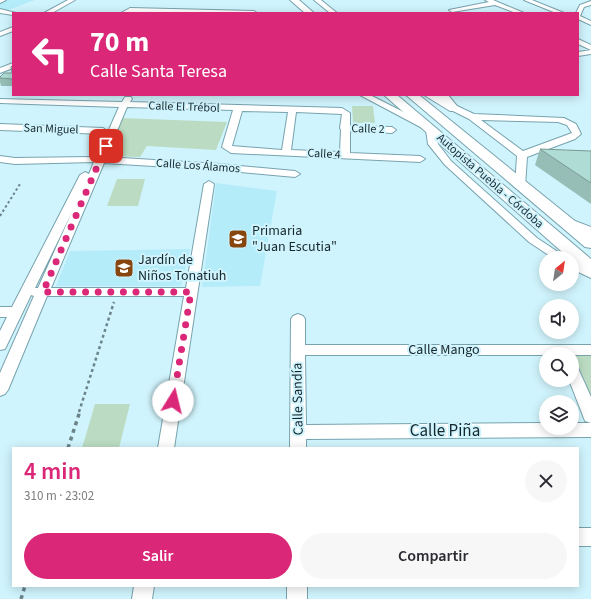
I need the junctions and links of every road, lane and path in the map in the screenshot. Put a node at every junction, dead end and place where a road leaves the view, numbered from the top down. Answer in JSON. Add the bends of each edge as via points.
{"nodes":[{"id":1,"x":3,"y":0,"type":"edge"},
{"id":2,"x":72,"y":0,"type":"edge"},
{"id":3,"x":294,"y":0,"type":"edge"},
{"id":4,"x":317,"y":0,"type":"edge"},
{"id":5,"x":488,"y":0,"type":"edge"},
{"id":6,"x":527,"y":0,"type":"edge"},
{"id":7,"x":0,"y":1,"type":"edge"},
{"id":8,"x":495,"y":3,"type":"junction"},
{"id":9,"x":591,"y":3,"type":"edge"},
{"id":10,"x":452,"y":10,"type":"dead end"},
{"id":11,"x":0,"y":11,"type":"edge"},
{"id":12,"x":127,"y":11,"type":"edge"},
{"id":13,"x":49,"y":12,"type":"edge"},
{"id":14,"x":170,"y":12,"type":"edge"},
{"id":15,"x":309,"y":12,"type":"edge"},
{"id":16,"x":333,"y":12,"type":"edge"},
{"id":17,"x":517,"y":12,"type":"edge"},
{"id":18,"x":558,"y":12,"type":"edge"},
{"id":19,"x":12,"y":13,"type":"edge"},
{"id":20,"x":579,"y":14,"type":"edge"},
{"id":21,"x":579,"y":17,"type":"edge"},
{"id":22,"x":591,"y":24,"type":"edge"},
{"id":23,"x":12,"y":28,"type":"edge"},
{"id":24,"x":0,"y":34,"type":"edge"},
{"id":25,"x":579,"y":42,"type":"edge"},
{"id":26,"x":591,"y":48,"type":"edge"},
{"id":27,"x":591,"y":52,"type":"edge"},
{"id":28,"x":579,"y":54,"type":"edge"},
{"id":29,"x":11,"y":62,"type":"edge"},
{"id":30,"x":0,"y":71,"type":"edge"},
{"id":31,"x":366,"y":96,"type":"edge"},
{"id":32,"x":391,"y":96,"type":"edge"},
{"id":33,"x":413,"y":96,"type":"edge"},
{"id":34,"x":432,"y":96,"type":"edge"},
{"id":35,"x":445,"y":96,"type":"edge"},
{"id":36,"x":0,"y":101,"type":"edge"},
{"id":37,"x":121,"y":102,"type":"junction"},
{"id":38,"x":238,"y":108,"type":"junction"},
{"id":39,"x":454,"y":108,"type":"junction"},
{"id":40,"x":292,"y":110,"type":"junction"},
{"id":41,"x":472,"y":117,"type":"junction"},
{"id":42,"x":0,"y":127,"type":"edge"},
{"id":43,"x":344,"y":128,"type":"junction"},
{"id":44,"x":430,"y":129,"type":"junction"},
{"id":45,"x":392,"y":130,"type":"dead end"},
{"id":46,"x":103,"y":131,"type":"junction"},
{"id":47,"x":101,"y":146,"type":"junction"},
{"id":48,"x":286,"y":152,"type":"junction"},
{"id":49,"x":345,"y":155,"type":"junction"},
{"id":50,"x":522,"y":155,"type":"junction"},
{"id":51,"x":0,"y":159,"type":"edge"},
{"id":52,"x":420,"y":159,"type":"dead end"},
{"id":53,"x":96,"y":160,"type":"junction"},
{"id":54,"x":15,"y":161,"type":"junction"},
{"id":55,"x":0,"y":166,"type":"edge"},
{"id":56,"x":295,"y":174,"type":"dead end"},
{"id":57,"x":20,"y":184,"type":"dead end"},
{"id":58,"x":209,"y":184,"type":"dead end"},
{"id":59,"x":520,"y":186,"type":"junction"},
{"id":60,"x":0,"y":216,"type":"edge"},
{"id":61,"x":562,"y":219,"type":"junction"},
{"id":62,"x":591,"y":231,"type":"edge"},
{"id":63,"x":591,"y":243,"type":"edge"},
{"id":64,"x":550,"y":251,"type":"edge"},
{"id":65,"x":579,"y":268,"type":"edge"},
{"id":66,"x":591,"y":268,"type":"edge"},
{"id":67,"x":591,"y":274,"type":"edge"},
{"id":68,"x":43,"y":292,"type":"junction"},
{"id":69,"x":117,"y":292,"type":"junction"},
{"id":70,"x":191,"y":292,"type":"junction"},
{"id":71,"x":25,"y":293,"type":"junction"},
{"id":72,"x":0,"y":312,"type":"edge"},
{"id":73,"x":16,"y":312,"type":"junction"},
{"id":74,"x":298,"y":319,"type":"dead end"},
{"id":75,"x":0,"y":345,"type":"edge"},
{"id":76,"x":297,"y":350,"type":"junction"},
{"id":77,"x":591,"y":350,"type":"edge"},
{"id":78,"x":579,"y":351,"type":"edge"},
{"id":79,"x":539,"y":352,"type":"edge"},
{"id":80,"x":579,"y":387,"type":"edge"},
{"id":81,"x":0,"y":390,"type":"edge"},
{"id":82,"x":591,"y":416,"type":"edge"},
{"id":83,"x":591,"y":430,"type":"edge"},
{"id":84,"x":298,"y":432,"type":"junction"},
{"id":85,"x":68,"y":447,"type":"edge"},
{"id":86,"x":166,"y":447,"type":"edge"},
{"id":87,"x":298,"y":447,"type":"edge"},
{"id":88,"x":579,"y":537,"type":"edge"},
{"id":89,"x":591,"y":537,"type":"edge"},
{"id":90,"x":25,"y":587,"type":"edge"},
{"id":91,"x":144,"y":587,"type":"edge"},
{"id":92,"x":297,"y":587,"type":"edge"},
{"id":93,"x":21,"y":599,"type":"edge"},
{"id":94,"x":142,"y":599,"type":"edge"},
{"id":95,"x":297,"y":599,"type":"edge"}],
"edges":[{"from":1,"to":7,"type":"street"},
{"from":2,"to":13,"type":"street"},
{"from":3,"to":15,"type":"highway"},
{"from":4,"to":16,"type":"street"},
{"from":5,"to":8,"type":"street"},
{"from":6,"to":18,"type":"street"},
{"from":8,"to":10,"type":"street"},
{"from":8,"to":17,"type":"street"},
{"from":9,"to":20,"type":"street","via":[[582,6]]},
{"from":11,"to":19,"type":"street"},
{"from":12,"to":14,"type":"street"},
{"from":21,"to":22,"type":"street"},
{"from":23,"to":24,"type":"street"},
{"from":25,"to":26,"type":"street"},
{"from":27,"to":28,"type":"street"},
{"from":29,"to":30,"type":"street"},
{"from":31,"to":44,"type":"street"},
{"from":32,"to":44,"type":"highway","name":"Autopista Puebla - Córdoba"},
{"from":33,"to":59,"type":"highway","name":"Autopista Puebla - Córdoba"},
{"from":34,"to":39,"type":"highway"},
{"from":35,"to":39,"type":"street"},
{"from":36,"to":37,"type":"street","name":"Calle El Trébol"},
{"from":37,"to":38,"type":"street","name":"Calle El Trébol"},
{"from":37,"to":46,"type":"street"},
{"from":37,"to":47,"type":"street"},
{"from":38,"to":40,"type":"street","name":"Calle El Trébol"},
{"from":38,"to":48,"type":"street","name":"Calle 4","via":[[228,149]]},
{"from":39,"to":41,"type":"street"},
{"from":40,"to":43,"type":"street","name":"Calle El Trébol","via":[[344,112]]},
{"from":40,"to":48,"type":"street"},
{"from":41,"to":50,"type":"street"},
{"from":41,"to":50,"type":"street","via":[[558,119],[567,122],[576,130],[577,134],[572,137]]},
{"from":42,"to":46,"type":"street","name":"San Miguel"},
{"from":43,"to":45,"type":"street","name":"Calle 2"},
{"from":43,"to":49,"type":"street"},
{"from":44,"to":64,"type":"street","via":[[433,144],[448,163],[533,240]]},
{"from":44,"to":66,"type":"highway","name":"Autopista Puebla - Córdoba"},
{"from":46,"to":47,"type":"street"},
{"from":47,"to":53,"type":"street"},
{"from":48,"to":49,"type":"street","name":"Calle 4"},
{"from":49,"to":52,"type":"street","name":"Calle 4"},
{"from":50,"to":59,"type":"street"},
{"from":51,"to":54,"type":"street"},
{"from":53,"to":54,"type":"street","name":"Calle Los Álamos"},
{"from":53,"to":56,"type":"street","name":"Calle Los Álamos"},
{"from":53,"to":68,"type":"street"},
{"from":53,"to":71,"type":"street"},
{"from":54,"to":55,"type":"street"},
{"from":57,"to":60,"type":"path"},
{"from":58,"to":70,"type":"street"},
{"from":59,"to":61,"type":"highway","name":"Autopista Puebla - Córdoba"},
{"from":61,"to":62,"type":"street"},
{"from":61,"to":63,"type":"highway","name":"Autopista Puebla - Córdoba"},
{"from":65,"to":67,"type":"street"},
{"from":68,"to":69,"type":"street"},
{"from":68,"to":71,"type":"street"},
{"from":68,"to":81,"type":"street"},
{"from":69,"to":70,"type":"street"},
{"from":69,"to":85,"type":"path"},
{"from":70,"to":86,"type":"street"},
{"from":71,"to":73,"type":"street"},
{"from":72,"to":73,"type":"street"},
{"from":73,"to":75,"type":"street"},
{"from":74,"to":76,"type":"street","name":"Calle Sandía"},
{"from":76,"to":79,"type":"street","name":"Calle Mango"},
{"from":76,"to":84,"type":"street","name":"Calle Sandía"},
{"from":77,"to":78,"type":"street","name":"Calle Mango"},
{"from":80,"to":82,"type":"street"},
{"from":83,"to":84,"type":"street","name":"Calle Piña"},
{"from":84,"to":87,"type":"street","name":"Calle Sandía"},
{"from":88,"to":89,"type":"street"},
{"from":90,"to":93,"type":"path"},
{"from":91,"to":94,"type":"street"},
{"from":92,"to":95,"type":"street"}]}
